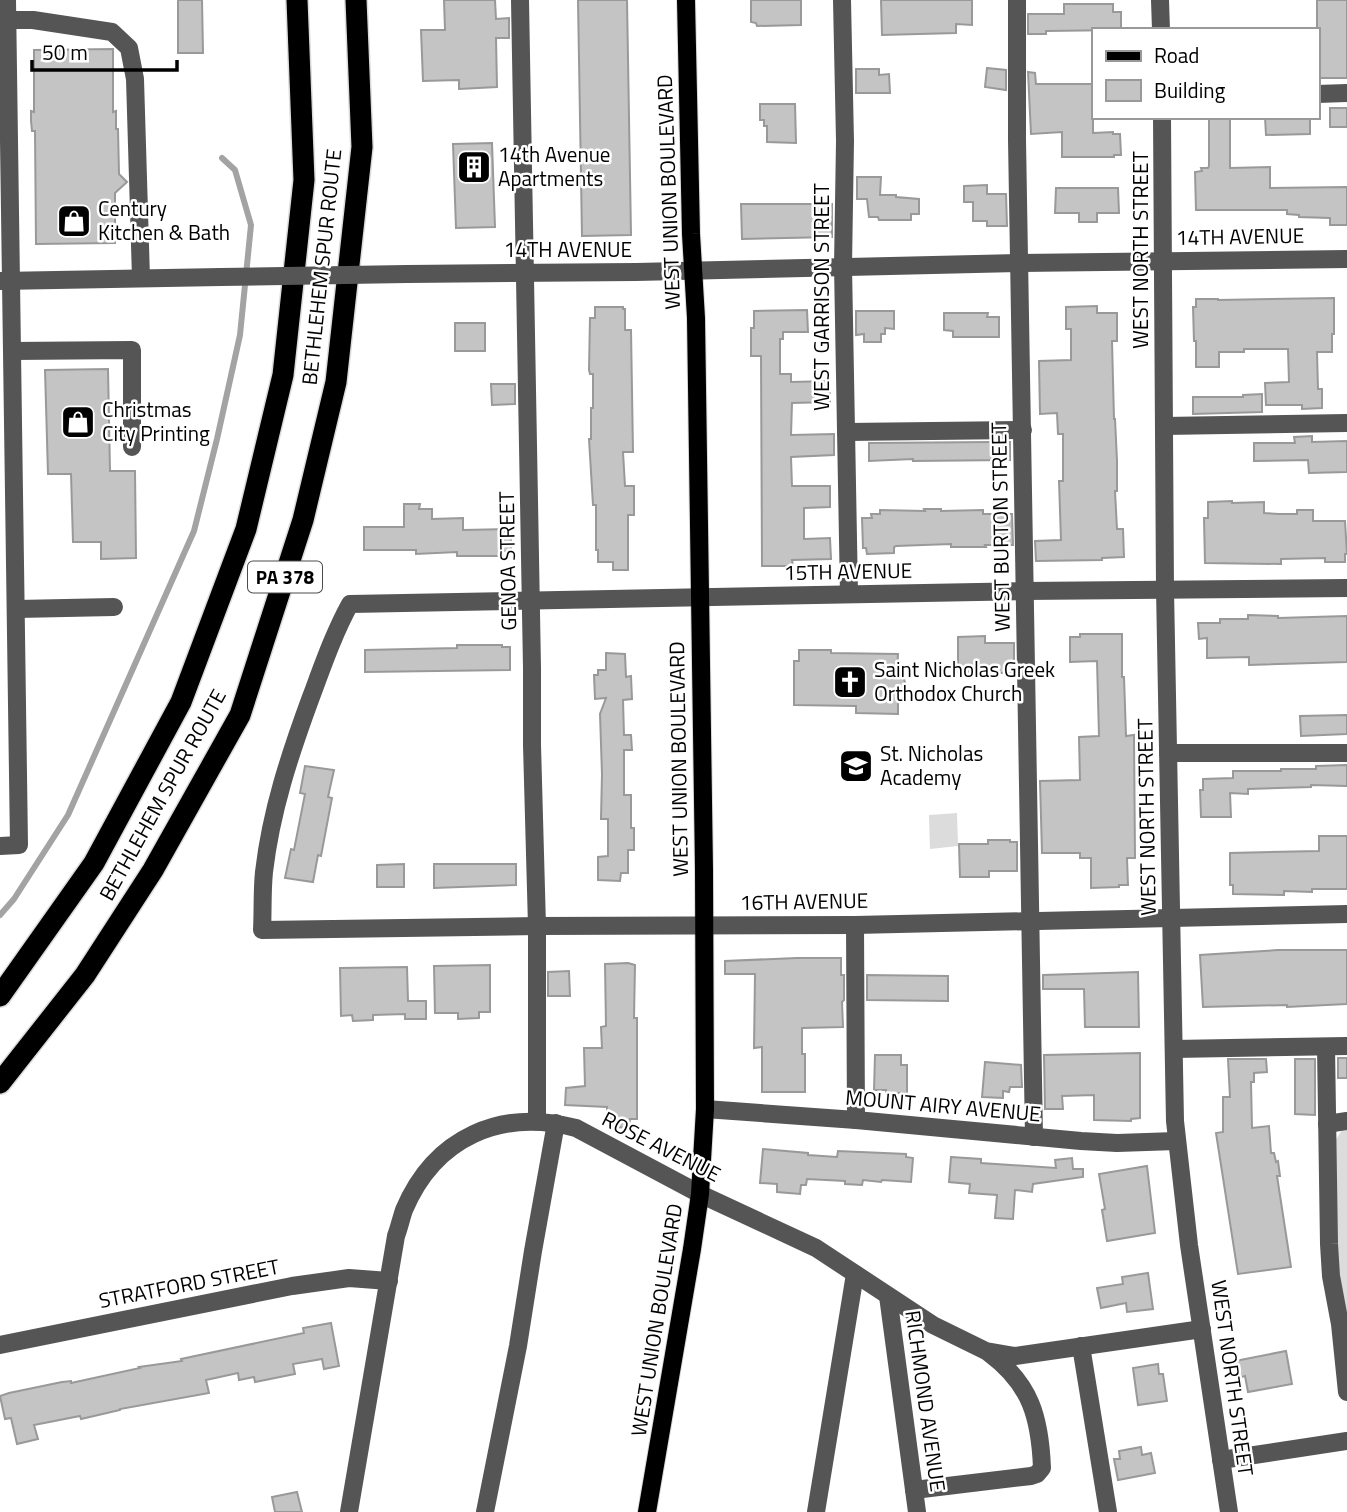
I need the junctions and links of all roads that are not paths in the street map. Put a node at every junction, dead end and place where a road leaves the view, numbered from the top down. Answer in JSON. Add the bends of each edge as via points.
{"nodes":[{"id":1,"x":7,"y":0,"type":"edge"},
{"id":2,"x":297,"y":0,"type":"edge"},
{"id":3,"x":356,"y":0,"type":"edge"},
{"id":4,"x":520,"y":0,"type":"edge"},
{"id":5,"x":686,"y":0,"type":"edge"},
{"id":6,"x":842,"y":0,"type":"edge"},
{"id":7,"x":1017,"y":0,"type":"edge"},
{"id":8,"x":1160,"y":0,"type":"edge"},
{"id":9,"x":7,"y":20,"type":"junction"},
{"id":10,"x":1161,"y":28,"type":"edge"},
{"id":11,"x":1347,"y":93,"type":"edge"},
{"id":12,"x":1319,"y":94,"type":"edge"},
{"id":13,"x":1162,"y":119,"type":"edge"},
{"id":14,"x":1347,"y":259,"type":"edge"},
{"id":15,"x":1163,"y":261,"type":"junction"},
{"id":16,"x":1020,"y":263,"type":"junction"},
{"id":17,"x":843,"y":266,"type":"junction"},
{"id":18,"x":693,"y":271,"type":"junction"},
{"id":19,"x":526,"y":272,"type":"junction"},
{"id":20,"x":141,"y":278,"type":"junction"},
{"id":21,"x":5,"y":281,"type":"edge"},
{"id":22,"x":8,"y":341,"type":"edge"},
{"id":23,"x":1347,"y":424,"type":"edge"},
{"id":24,"x":1164,"y":426,"type":"junction"},
{"id":25,"x":1023,"y":430,"type":"junction"},
{"id":26,"x":846,"y":432,"type":"junction"},
{"id":27,"x":132,"y":447,"type":"dead end"},
{"id":28,"x":7,"y":478,"type":"edge"},
{"id":29,"x":1347,"y":587,"type":"edge"},
{"id":30,"x":1165,"y":589,"type":"junction"},
{"id":31,"x":1025,"y":591,"type":"junction"},
{"id":32,"x":849,"y":594,"type":"junction"},
{"id":33,"x":699,"y":597,"type":"junction"},
{"id":34,"x":531,"y":599,"type":"junction"},
{"id":35,"x":114,"y":607,"type":"dead end"},
{"id":36,"x":17,"y":609,"type":"junction"},
{"id":37,"x":9,"y":652,"type":"edge"},
{"id":38,"x":1347,"y":753,"type":"edge"},
{"id":39,"x":1168,"y":754,"type":"junction"},
{"id":40,"x":0,"y":846,"type":"edge"},
{"id":41,"x":1347,"y":914,"type":"edge"},
{"id":42,"x":1171,"y":917,"type":"junction"},
{"id":43,"x":1031,"y":921,"type":"junction"},
{"id":44,"x":855,"y":925,"type":"junction"},
{"id":45,"x":537,"y":926,"type":"junction"},
{"id":46,"x":704,"y":926,"type":"junction"},
{"id":47,"x":262,"y":930,"type":"joint"},
{"id":48,"x":0,"y":996,"type":"edge"},
{"id":49,"x":1347,"y":1046,"type":"edge"},
{"id":50,"x":1326,"y":1047,"type":"junction"},
{"id":51,"x":1174,"y":1049,"type":"junction"},
{"id":52,"x":0,"y":1083,"type":"edge"},
{"id":53,"x":705,"y":1109,"type":"junction"},
{"id":54,"x":537,"y":1121,"type":"junction"},
{"id":55,"x":856,"y":1121,"type":"junction"},
{"id":56,"x":1347,"y":1121,"type":"edge"},
{"id":57,"x":556,"y":1123,"type":"junction"},
{"id":58,"x":1327,"y":1124,"type":"junction"},
{"id":59,"x":1034,"y":1137,"type":"junction"},
{"id":60,"x":1176,"y":1141,"type":"junction"},
{"id":61,"x":700,"y":1194,"type":"junction"},
{"id":62,"x":855,"y":1274,"type":"junction"},
{"id":63,"x":389,"y":1281,"type":"junction"},
{"id":64,"x":888,"y":1296,"type":"junction"},
{"id":65,"x":1202,"y":1329,"type":"junction"},
{"id":66,"x":0,"y":1345,"type":"edge"},
{"id":67,"x":1081,"y":1346,"type":"junction"},
{"id":68,"x":986,"y":1350,"type":"junction"},
{"id":69,"x":1347,"y":1392,"type":"edge"},
{"id":70,"x":1347,"y":1441,"type":"edge"},
{"id":71,"x":1221,"y":1460,"type":"junction"},
{"id":72,"x":914,"y":1490,"type":"junction"},
{"id":73,"x":348,"y":1512,"type":"edge"},
{"id":74,"x":485,"y":1512,"type":"edge"},
{"id":75,"x":648,"y":1512,"type":"edge"},
{"id":76,"x":816,"y":1512,"type":"edge"},
{"id":77,"x":917,"y":1512,"type":"edge"},
{"id":78,"x":1108,"y":1512,"type":"edge"},
{"id":79,"x":1229,"y":1512,"type":"edge"}],
"edges":[{"from":1,"to":9,"type":"street"},
{"from":2,"to":48,"type":"highway","name":"BETHLEHEM SPUR ROUTE","number":"PA 378","via":[[304,180],[283,375],[246,529],[181,702],[94,863]]},
{"from":3,"to":52,"type":"highway","name":"BETHLEHEM SPUR ROUTE","number":"PA 378","via":[[362,147],[336,382],[303,520],[240,715],[153,870],[85,975]]},
{"from":4,"to":19,"type":"street","name":"GENOA STREET"},
{"from":5,"to":18,"type":"main road","name":"WEST UNION BOULEVARD"},
{"from":6,"to":17,"type":"street","name":"WEST GARRISON STREET"},
{"from":7,"to":16,"type":"street","name":"WEST BURTON STREET"},
{"from":8,"to":10,"type":"street"},
{"from":9,"to":20,"type":"street","via":[[112,32],[129,48],[135,79]]},
{"from":9,"to":21,"type":"street"},
{"from":11,"to":12,"type":"street"},
{"from":13,"to":15,"type":"street","name":"WEST NORTH STREET"},
{"from":14,"to":15,"type":"street","name":"14TH AVENUE"},
{"from":15,"to":16,"type":"street","name":"14TH AVENUE"},
{"from":15,"to":24,"type":"street","name":"WEST NORTH STREET"},
{"from":16,"to":17,"type":"street","name":"14TH AVENUE"},
{"from":16,"to":25,"type":"street","name":"WEST BURTON STREET"},
{"from":17,"to":18,"type":"street","name":"14TH AVENUE"},
{"from":17,"to":26,"type":"street","name":"WEST GARRISON STREET"},
{"from":18,"to":19,"type":"street","name":"14TH AVENUE"},
{"from":18,"to":33,"type":"main road","name":"WEST UNION BOULEVARD"},
{"from":19,"to":20,"type":"street","name":"14TH AVENUE","bridge":true},
{"from":19,"to":34,"type":"street","name":"GENOA STREET"},
{"from":20,"to":21,"type":"street","name":"14TH AVENUE"},
{"from":21,"to":22,"type":"street"},
{"from":22,"to":27,"type":"street","via":[[132,350]]},
{"from":22,"to":28,"type":"street"},
{"from":23,"to":24,"type":"street"},
{"from":24,"to":30,"type":"street","name":"WEST NORTH STREET"},
{"from":25,"to":26,"type":"street"},
{"from":25,"to":31,"type":"street","name":"WEST BURTON STREET"},
{"from":26,"to":32,"type":"street","name":"WEST GARRISON STREET"},
{"from":28,"to":36,"type":"street"},
{"from":29,"to":30,"type":"street","name":"15TH AVENUE"},
{"from":30,"to":31,"type":"street","name":"15TH AVENUE"},
{"from":30,"to":39,"type":"street","name":"WEST NORTH STREET"},
{"from":31,"to":32,"type":"street","name":"15TH AVENUE"},
{"from":31,"to":43,"type":"street","name":"WEST BURTON STREET"},
{"from":32,"to":33,"type":"street","name":"15TH AVENUE"},
{"from":33,"to":34,"type":"street","name":"15TH AVENUE"},
{"from":33,"to":46,"type":"main road","name":"WEST UNION BOULEVARD"},
{"from":34,"to":45,"type":"street","name":"GENOA STREET"},
{"from":34,"to":47,"type":"street","name":"15TH AVENUE","via":[[350,604],[319,676],[280,791],[264,874]]},
{"from":35,"to":36,"type":"street"},
{"from":36,"to":37,"type":"street"},
{"from":37,"to":40,"type":"street","via":[[19,845]]},
{"from":38,"to":39,"type":"street"},
{"from":39,"to":42,"type":"street","name":"WEST NORTH STREET"},
{"from":41,"to":42,"type":"street","name":"16TH AVENUE"},
{"from":42,"to":43,"type":"street","name":"16TH AVENUE"},
{"from":42,"to":51,"type":"street","name":"WEST NORTH STREET"},
{"from":43,"to":44,"type":"street","name":"16TH AVENUE"},
{"from":43,"to":59,"type":"street","name":"WEST BURTON STREET"},
{"from":44,"to":46,"type":"street","name":"16TH AVENUE"},
{"from":44,"to":55,"type":"street"},
{"from":45,"to":46,"type":"street","name":"16TH AVENUE"},
{"from":45,"to":47,"type":"street","name":"16TH AVENUE"},
{"from":45,"to":54,"type":"street","name":"GENOA STREET"},
{"from":46,"to":53,"type":"main road","name":"WEST UNION BOULEVARD"},
{"from":49,"to":50,"type":"street"},
{"from":50,"to":51,"type":"street"},
{"from":50,"to":58,"type":"street"},
{"from":51,"to":60,"type":"street","name":"WEST NORTH STREET"},
{"from":53,"to":55,"type":"street","name":"MOUNT AIRY AVENUE"},
{"from":53,"to":61,"type":"main road","name":"WEST UNION BOULEVARD"},
{"from":54,"to":57,"type":"street","name":"ROSE AVENUE"},
{"from":54,"to":63,"type":"street","name":"ROSE AVENUE","via":[[476,1132],[433,1165],[404,1210]]},
{"from":55,"to":59,"type":"street","name":"MOUNT AIRY AVENUE"},
{"from":56,"to":58,"type":"street"},
{"from":57,"to":61,"type":"street","name":"ROSE AVENUE","via":[[576,1128]]},
{"from":57,"to":74,"type":"street"},
{"from":58,"to":69,"type":"street","via":[[1331,1276]]},
{"from":59,"to":60,"type":"street","name":"MOUNT AIRY AVENUE","via":[[1117,1143]]},
{"from":60,"to":65,"type":"street","name":"WEST NORTH STREET"},
{"from":61,"to":62,"type":"street","name":"ROSE AVENUE","via":[[816,1248]]},
{"from":61,"to":75,"type":"main road","name":"WEST UNION BOULEVARD"},
{"from":62,"to":64,"type":"street","name":"ROSE AVENUE"},
{"from":62,"to":76,"type":"street"},
{"from":63,"to":66,"type":"street","name":"STRATFORD STREET","via":[[349,1278],[292,1286]]},
{"from":63,"to":73,"type":"street","name":"ROSE AVENUE"},
{"from":64,"to":68,"type":"street","name":"ROSE AVENUE","via":[[933,1325]]},
{"from":64,"to":72,"type":"street","name":"RICHMOND AVENUE"},
{"from":65,"to":67,"type":"street","name":"ROSE AVENUE"},
{"from":65,"to":71,"type":"street","name":"WEST NORTH STREET"},
{"from":67,"to":68,"type":"street","name":"ROSE AVENUE","via":[[1015,1356]]},
{"from":67,"to":78,"type":"street"},
{"from":68,"to":72,"type":"street","via":[[1016,1376],[1026,1393],[1033,1408],[1042,1468],[1037,1474]]},
{"from":70,"to":71,"type":"street"},
{"from":71,"to":79,"type":"street","name":"WEST NORTH STREET"},
{"from":72,"to":77,"type":"street","name":"RICHMOND AVENUE"}]}
